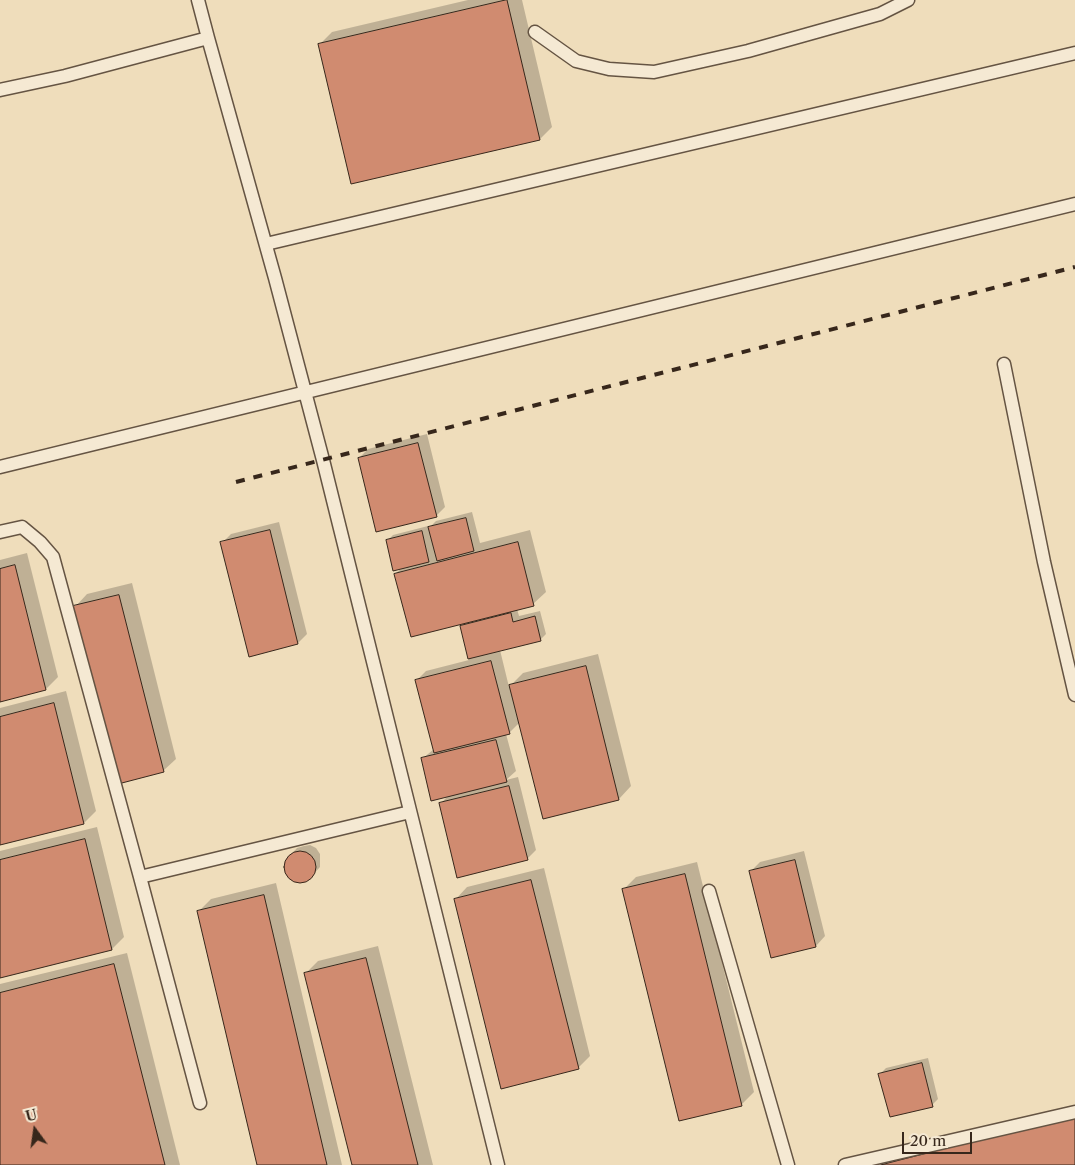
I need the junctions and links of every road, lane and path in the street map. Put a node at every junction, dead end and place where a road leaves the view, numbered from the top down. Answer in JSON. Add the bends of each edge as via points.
{"nodes":[{"id":1,"x":198,"y":0,"type":"edge"},
{"id":2,"x":908,"y":0,"type":"edge"},
{"id":3,"x":535,"y":32,"type":"dead end"},
{"id":4,"x":208,"y":38,"type":"junction"},
{"id":5,"x":1075,"y":53,"type":"edge"},
{"id":6,"x":0,"y":90,"type":"edge"},
{"id":7,"x":1075,"y":204,"type":"edge"},
{"id":8,"x":267,"y":249,"type":"junction"},
{"id":9,"x":1004,"y":364,"type":"dead end"},
{"id":10,"x":304,"y":392,"type":"junction"},
{"id":11,"x":0,"y":466,"type":"edge"},
{"id":12,"x":0,"y":532,"type":"edge"},
{"id":13,"x":1075,"y":695,"type":"edge"},
{"id":14,"x":410,"y":812,"type":"junction"},
{"id":15,"x":140,"y":877,"type":"junction"},
{"id":16,"x":709,"y":891,"type":"dead end"},
{"id":17,"x":200,"y":1103,"type":"dead end"},
{"id":18,"x":1075,"y":1112,"type":"edge"},
{"id":19,"x":498,"y":1165,"type":"edge"},
{"id":20,"x":788,"y":1165,"type":"edge"},
{"id":21,"x":845,"y":1165,"type":"edge"}],
"edges":[{"from":1,"to":4,"type":"lane"},
{"from":2,"to":3,"type":"lane","via":[[880,14],[767,46],[654,72],[609,69],[576,61]]},
{"from":4,"to":6,"type":"lane"},
{"from":4,"to":8,"type":"lane"},
{"from":5,"to":8,"type":"lane"},
{"from":7,"to":10,"type":"lane"},
{"from":8,"to":10,"type":"lane"},
{"from":9,"to":13,"type":"lane"},
{"from":10,"to":11,"type":"lane"},
{"from":10,"to":14,"type":"lane"},
{"from":12,"to":15,"type":"lane","via":[[22,527],[53,557]]},
{"from":14,"to":15,"type":"lane"},
{"from":14,"to":19,"type":"lane"},
{"from":15,"to":17,"type":"lane"},
{"from":16,"to":20,"type":"lane"},
{"from":18,"to":21,"type":"lane"}]}
